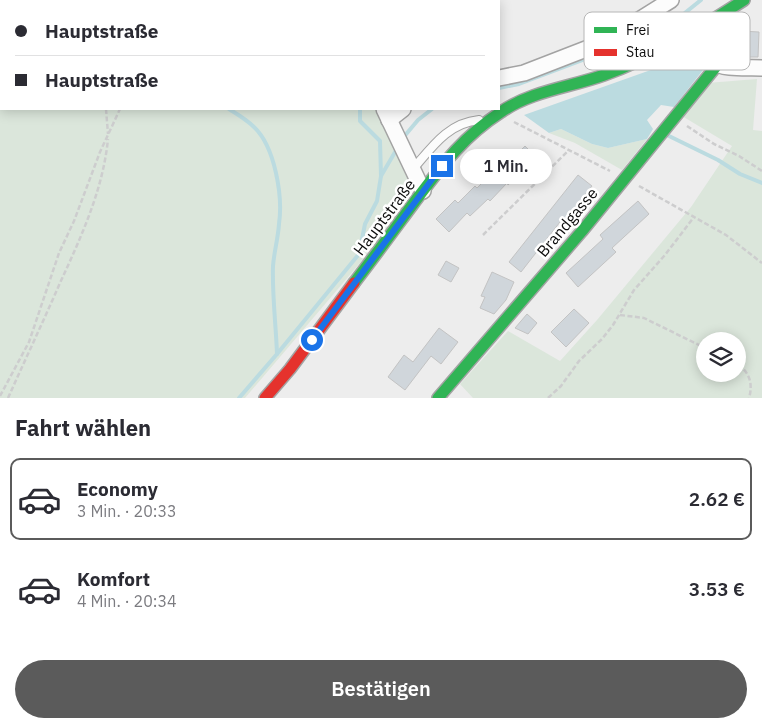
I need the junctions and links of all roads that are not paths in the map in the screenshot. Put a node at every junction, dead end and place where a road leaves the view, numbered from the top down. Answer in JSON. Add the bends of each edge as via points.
{"nodes":[{"id":1,"x":671,"y":0,"type":"edge"},
{"id":2,"x":744,"y":0,"type":"edge"},
{"id":3,"x":652,"y":12,"type":"edge"},
{"id":4,"x":725,"y":12,"type":"edge"},
{"id":5,"x":584,"y":50,"type":"edge"},
{"id":6,"x":616,"y":70,"type":"edge"},
{"id":7,"x":713,"y":70,"type":"edge"},
{"id":8,"x":500,"y":78,"type":"edge"},
{"id":9,"x":400,"y":110,"type":"edge"},
{"id":10,"x":386,"y":114,"type":"edge"},
{"id":11,"x":493,"y":116,"type":"junction"},
{"id":12,"x":412,"y":169,"type":"junction"},
{"id":13,"x":423,"y":191,"type":"junction"},
{"id":14,"x":265,"y":398,"type":"edge"},
{"id":15,"x":438,"y":398,"type":"edge"}],
"edges":[{"from":1,"to":3,"type":"street"},
{"from":2,"to":4,"type":"main road","name":"Hauptstraße"},
{"from":5,"to":8,"type":"street","via":[[524,73]]},
{"from":6,"to":11,"type":"main road","name":"Hauptstraße","via":[[526,100]]},
{"from":7,"to":15,"type":"main road","name":"Brandgasse"},
{"from":9,"to":10,"type":"street"},
{"from":10,"to":12,"type":"street"},
{"from":11,"to":12,"type":"lane","via":[[453,127]]},
{"from":11,"to":13,"type":"main road","name":"Hauptstraße","via":[[450,155]]},
{"from":12,"to":13,"type":"street"},
{"from":13,"to":14,"type":"main road","name":"Hauptstraße"}]}
